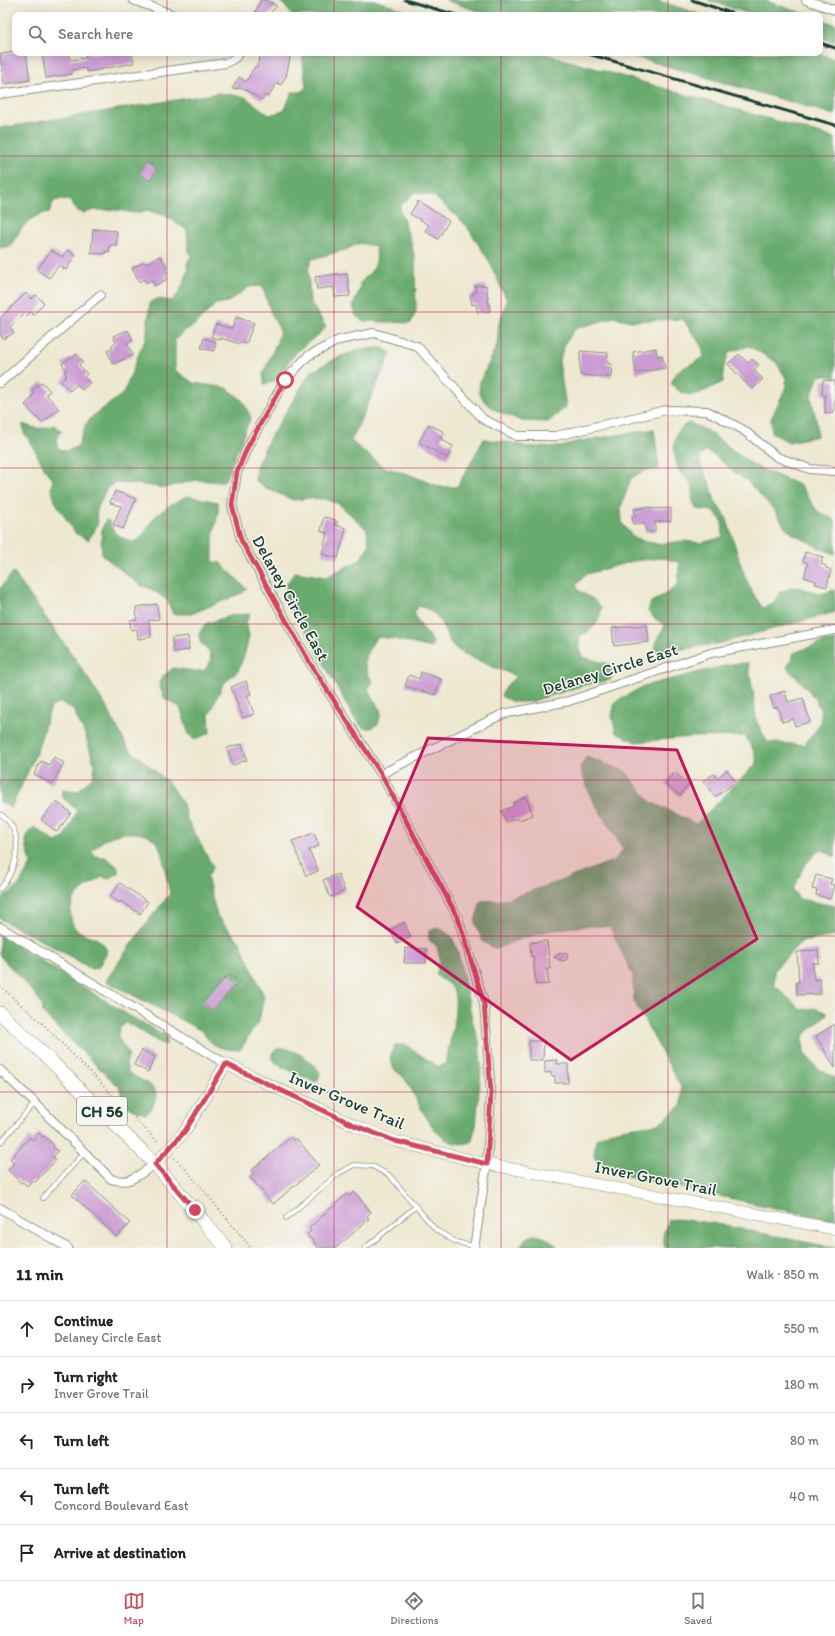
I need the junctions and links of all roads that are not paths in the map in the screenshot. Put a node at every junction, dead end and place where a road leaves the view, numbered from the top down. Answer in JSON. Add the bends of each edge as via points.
{"nodes":[{"id":1,"x":133,"y":0,"type":"edge"},
{"id":2,"x":806,"y":0,"type":"edge"},
{"id":3,"x":835,"y":10,"type":"edge"},
{"id":4,"x":166,"y":12,"type":"edge"},
{"id":5,"x":237,"y":56,"type":"edge"},
{"id":6,"x":0,"y":94,"type":"edge"},
{"id":7,"x":100,"y":295,"type":"dead end"},
{"id":8,"x":0,"y":383,"type":"edge"},
{"id":9,"x":835,"y":471,"type":"edge"},
{"id":10,"x":835,"y":630,"type":"edge"},
{"id":11,"x":381,"y":774,"type":"junction"},
{"id":12,"x":0,"y":814,"type":"edge"},
{"id":13,"x":0,"y":889,"type":"edge"},
{"id":14,"x":0,"y":927,"type":"edge"},
{"id":15,"x":0,"y":1013,"type":"edge"},
{"id":16,"x":226,"y":1064,"type":"junction"},
{"id":17,"x":0,"y":1070,"type":"edge"},
{"id":18,"x":35,"y":1103,"type":"junction"},
{"id":19,"x":0,"y":1143,"type":"edge"},
{"id":20,"x":85,"y":1152,"type":"junction"},
{"id":21,"x":155,"y":1164,"type":"junction"},
{"id":22,"x":487,"y":1164,"type":"junction"},
{"id":23,"x":43,"y":1198,"type":"dead end"},
{"id":24,"x":415,"y":1207,"type":"junction"},
{"id":25,"x":0,"y":1208,"type":"edge"},
{"id":26,"x":286,"y":1218,"type":"dead end"},
{"id":27,"x":835,"y":1229,"type":"edge"},
{"id":28,"x":474,"y":1247,"type":"edge"},
{"id":29,"x":68,"y":1248,"type":"edge"},
{"id":30,"x":226,"y":1248,"type":"edge"},
{"id":31,"x":365,"y":1248,"type":"edge"}],
"edges":[{"from":1,"to":4,"type":"street"},
{"from":2,"to":3,"type":"street"},
{"from":5,"to":6,"type":"street","via":[[226,64]]},
{"from":7,"to":8,"type":"street"},
{"from":9,"to":11,"type":"street","name":"Delaney Circle East","via":[[810,469],[777,457],[742,429],[707,411],[666,410],[556,436],[517,436],[483,419],[417,346],[374,334],[339,340],[308,356],[285,380],[248,446],[237,472],[232,505],[241,540],[310,663]]},
{"from":10,"to":11,"type":"street","name":"Delaney Circle East","via":[[711,653],[569,701],[502,714]]},
{"from":11,"to":22,"type":"street","name":"Delaney Circle East","via":[[458,918],[484,1003],[491,1093]]},
{"from":12,"to":13,"type":"lane","via":[[8,819],[16,833],[16,845],[13,869]]},
{"from":14,"to":16,"type":"street","name":"Inver Grove Trail"},
{"from":15,"to":21,"type":"main road","number":"CH 56"},
{"from":16,"to":21,"type":"street","via":[[185,1131]]},
{"from":16,"to":22,"type":"street","name":"Inver Grove Trail","via":[[356,1126],[395,1141]]},
{"from":17,"to":18,"type":"street"},
{"from":18,"to":19,"type":"lane"},
{"from":18,"to":20,"type":"street"},
{"from":20,"to":21,"type":"street","via":[[111,1179],[121,1182],[130,1180]]},
{"from":20,"to":23,"type":"lane"},
{"from":21,"to":30,"type":"main road","number":"CH 56"},
{"from":22,"to":27,"type":"street","name":"Inver Grove Trail"},
{"from":22,"to":28,"type":"street","name":"Delaney Circle East"},
{"from":24,"to":26,"type":"lane","via":[[389,1175],[372,1166],[354,1165],[339,1173]]},
{"from":24,"to":28,"type":"lane","via":[[436,1230],[456,1242]]},
{"from":24,"to":31,"type":"lane"},
{"from":25,"to":29,"type":"street"}]}
